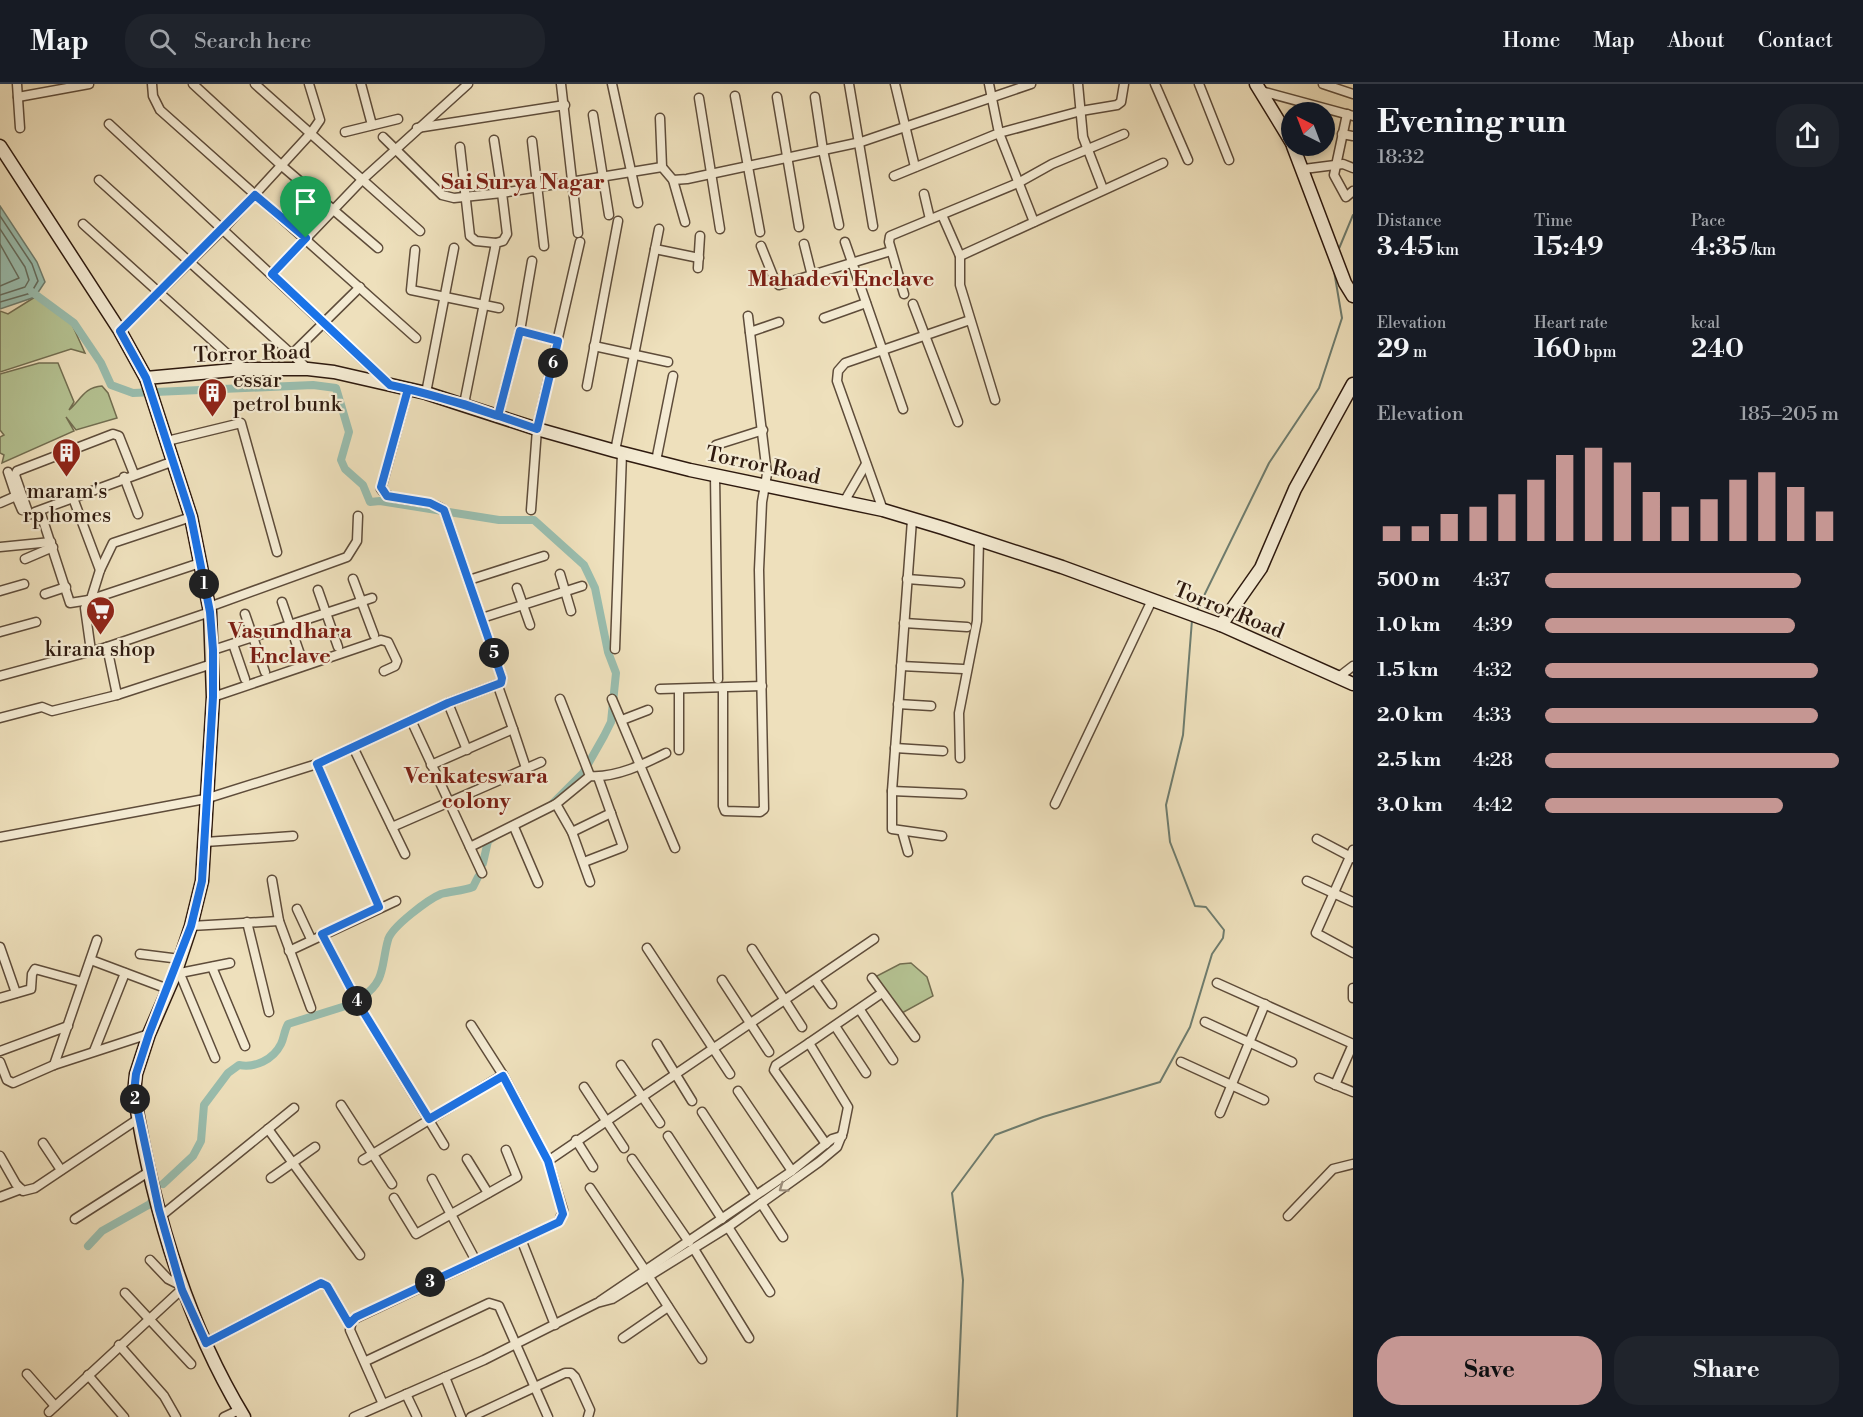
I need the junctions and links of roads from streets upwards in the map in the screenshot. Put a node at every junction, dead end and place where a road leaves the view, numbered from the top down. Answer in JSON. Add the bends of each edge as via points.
{"nodes":[{"id":1,"x":17,"y":84,"type":"edge"},
{"id":2,"x":89,"y":84,"type":"edge"},
{"id":3,"x":152,"y":84,"type":"edge"},
{"id":4,"x":193,"y":84,"type":"edge"},
{"id":5,"x":255,"y":84,"type":"edge"},
{"id":6,"x":309,"y":84,"type":"edge"},
{"id":7,"x":361,"y":84,"type":"edge"},
{"id":8,"x":468,"y":84,"type":"edge"},
{"id":9,"x":561,"y":84,"type":"edge"},
{"id":10,"x":612,"y":84,"type":"edge"},
{"id":11,"x":849,"y":84,"type":"edge"},
{"id":12,"x":895,"y":84,"type":"edge"},
{"id":13,"x":989,"y":84,"type":"edge"},
{"id":14,"x":1031,"y":84,"type":"edge"},
{"id":15,"x":1078,"y":84,"type":"edge"},
{"id":16,"x":1124,"y":84,"type":"edge"},
{"id":17,"x":1155,"y":84,"type":"edge"},
{"id":18,"x":1199,"y":84,"type":"edge"},
{"id":19,"x":1323,"y":84,"type":"edge"},
{"id":20,"x":1259,"y":87,"type":"edge"},
{"id":21,"x":1353,"y":94,"type":"edge"},
{"id":22,"x":735,"y":96,"type":"dead end"},
{"id":23,"x":18,"y":97,"type":"junction"},
{"id":24,"x":777,"y":97,"type":"dead end"},
{"id":25,"x":815,"y":97,"type":"dead end"},
{"id":26,"x":699,"y":98,"type":"dead end"},
{"id":27,"x":991,"y":100,"type":"junction"},
{"id":28,"x":1302,"y":102,"type":"edge"},
{"id":29,"x":565,"y":105,"type":"junction"},
{"id":30,"x":1081,"y":111,"type":"junction"},
{"id":31,"x":1335,"y":112,"type":"edge"},
{"id":32,"x":593,"y":115,"type":"dead end"},
{"id":33,"x":1350,"y":115,"type":"edge"},
{"id":34,"x":660,"y":118,"type":"dead end"},
{"id":35,"x":398,"y":119,"type":"dead end"},
{"id":36,"x":1281,"y":123,"type":"edge"},
{"id":37,"x":109,"y":124,"type":"dead end"},
{"id":38,"x":372,"y":125,"type":"junction"},
{"id":39,"x":20,"y":128,"type":"dead end"},
{"id":40,"x":417,"y":128,"type":"junction"},
{"id":41,"x":906,"y":129,"type":"junction"},
{"id":42,"x":345,"y":132,"type":"dead end"},
{"id":43,"x":311,"y":133,"type":"junction"},
{"id":44,"x":999,"y":133,"type":"junction"},
{"id":45,"x":1124,"y":134,"type":"dead end"},
{"id":46,"x":1342,"y":134,"type":"junction"},
{"id":47,"x":1353,"y":136,"type":"edge"},
{"id":48,"x":383,"y":137,"type":"dead end"},
{"id":49,"x":494,"y":140,"type":"dead end"},
{"id":50,"x":532,"y":141,"type":"dead end"},
{"id":51,"x":861,"y":142,"type":"junction"},
{"id":52,"x":0,"y":146,"type":"edge"},
{"id":53,"x":460,"y":147,"type":"dead end"},
{"id":54,"x":395,"y":149,"type":"junction"},
{"id":55,"x":823,"y":150,"type":"junction"},
{"id":56,"x":1087,"y":151,"type":"junction"},
{"id":57,"x":1298,"y":156,"type":"edge"},
{"id":58,"x":786,"y":157,"type":"junction"},
{"id":59,"x":1188,"y":160,"type":"dead end"},
{"id":60,"x":1229,"y":160,"type":"dead end"},
{"id":61,"x":1163,"y":163,"type":"dead end"},
{"id":62,"x":748,"y":164,"type":"junction"},
{"id":63,"x":1336,"y":165,"type":"junction"},
{"id":64,"x":282,"y":166,"type":"junction"},
{"id":65,"x":662,"y":167,"type":"junction"},
{"id":66,"x":915,"y":167,"type":"junction"},
{"id":67,"x":1353,"y":168,"type":"edge"},
{"id":68,"x":1304,"y":169,"type":"junction"},
{"id":69,"x":629,"y":173,"type":"junction"},
{"id":70,"x":710,"y":173,"type":"junction"},
{"id":71,"x":602,"y":176,"type":"junction"},
{"id":72,"x":894,"y":176,"type":"dead end"},
{"id":73,"x":99,"y":180,"type":"dead end"},
{"id":74,"x":362,"y":180,"type":"junction"},
{"id":75,"x":673,"y":180,"type":"junction"},
{"id":76,"x":574,"y":181,"type":"junction"},
{"id":77,"x":1018,"y":183,"type":"junction"},
{"id":78,"x":538,"y":188,"type":"junction"},
{"id":79,"x":1103,"y":189,"type":"junction"},
{"id":80,"x":1353,"y":191,"type":"edge"},
{"id":81,"x":502,"y":193,"type":"junction"},
{"id":82,"x":924,"y":194,"type":"dead end"},
{"id":83,"x":255,"y":195,"type":"junction"},
{"id":84,"x":468,"y":198,"type":"junction"},
{"id":85,"x":638,"y":203,"type":"dead end"},
{"id":86,"x":334,"y":209,"type":"junction"},
{"id":87,"x":942,"y":214,"type":"junction"},
{"id":88,"x":609,"y":215,"type":"dead end"},
{"id":89,"x":930,"y":219,"type":"junction"},
{"id":90,"x":618,"y":221,"type":"dead end"},
{"id":91,"x":685,"y":222,"type":"dead end"},
{"id":92,"x":1034,"y":222,"type":"junction"},
{"id":93,"x":83,"y":224,"type":"dead end"},
{"id":94,"x":839,"y":225,"type":"dead end"},
{"id":95,"x":873,"y":226,"type":"dead end"},
{"id":96,"x":799,"y":227,"type":"dead end"},
{"id":97,"x":224,"y":228,"type":"junction"},
{"id":98,"x":659,"y":229,"type":"dead end"},
{"id":99,"x":720,"y":229,"type":"dead end"},
{"id":100,"x":420,"y":231,"type":"dead end"},
{"id":101,"x":760,"y":232,"type":"dead end"},
{"id":102,"x":578,"y":233,"type":"dead end"},
{"id":103,"x":700,"y":236,"type":"dead end"},
{"id":104,"x":306,"y":238,"type":"junction"},
{"id":105,"x":580,"y":242,"type":"dead end"},
{"id":106,"x":845,"y":242,"type":"dead end"},
{"id":107,"x":495,"y":243,"type":"junction"},
{"id":108,"x":804,"y":244,"type":"dead end"},
{"id":109,"x":544,"y":246,"type":"dead end"},
{"id":110,"x":761,"y":246,"type":"dead end"},
{"id":111,"x":378,"y":248,"type":"dead end"},
{"id":112,"x":454,"y":249,"type":"dead end"},
{"id":113,"x":655,"y":249,"type":"junction"},
{"id":114,"x":416,"y":250,"type":"dead end"},
{"id":115,"x":891,"y":251,"type":"junction"},
{"id":116,"x":960,"y":256,"type":"junction"},
{"id":117,"x":191,"y":261,"type":"junction"},
{"id":118,"x":532,"y":261,"type":"dead end"},
{"id":119,"x":852,"y":264,"type":"junction"},
{"id":120,"x":272,"y":274,"type":"junction"},
{"id":121,"x":812,"y":276,"type":"junction"},
{"id":122,"x":360,"y":287,"type":"junction"},
{"id":123,"x":160,"y":292,"type":"junction"},
{"id":124,"x":904,"y":294,"type":"dead end"},
{"id":125,"x":1353,"y":296,"type":"edge"},
{"id":126,"x":445,"y":297,"type":"junction"},
{"id":127,"x":866,"y":303,"type":"junction"},
{"id":128,"x":914,"y":303,"type":"dead end"},
{"id":129,"x":482,"y":304,"type":"junction"},
{"id":130,"x":499,"y":308,"type":"dead end"},
{"id":131,"x":748,"y":316,"type":"dead end"},
{"id":132,"x":824,"y":318,"type":"dead end"},
{"id":133,"x":970,"y":320,"type":"junction"},
{"id":134,"x":779,"y":322,"type":"dead end"},
{"id":135,"x":324,"y":323,"type":"junction"},
{"id":136,"x":120,"y":331,"type":"junction"},
{"id":137,"x":520,"y":331,"type":"junction"},
{"id":138,"x":750,"y":332,"type":"junction"},
{"id":139,"x":924,"y":334,"type":"junction"},
{"id":140,"x":416,"y":338,"type":"dead end"},
{"id":141,"x":558,"y":341,"type":"junction"},
{"id":142,"x":594,"y":346,"type":"junction"},
{"id":143,"x":883,"y":350,"type":"junction"},
{"id":144,"x":292,"y":354,"type":"junction"},
{"id":145,"x":636,"y":354,"type":"junction"},
{"id":146,"x":668,"y":362,"type":"dead end"},
{"id":147,"x":244,"y":369,"type":"junction"},
{"id":148,"x":308,"y":369,"type":"junction"},
{"id":149,"x":673,"y":376,"type":"dead end"},
{"id":150,"x":146,"y":378,"type":"junction"},
{"id":151,"x":1353,"y":384,"type":"edge"},
{"id":152,"x":390,"y":385,"type":"junction"},
{"id":153,"x":587,"y":386,"type":"dead end"},
{"id":154,"x":408,"y":389,"type":"junction"},
{"id":155,"x":426,"y":393,"type":"junction"},
{"id":156,"x":995,"y":400,"type":"dead end"},
{"id":157,"x":464,"y":404,"type":"junction"},
{"id":158,"x":903,"y":408,"type":"dead end"},
{"id":159,"x":498,"y":416,"type":"junction"},
{"id":160,"x":958,"y":422,"type":"dead end"},
{"id":161,"x":537,"y":429,"type":"junction"},
{"id":162,"x":763,"y":430,"type":"junction"},
{"id":163,"x":167,"y":441,"type":"junction"},
{"id":164,"x":716,"y":445,"type":"dead end"},
{"id":165,"x":619,"y":452,"type":"junction"},
{"id":166,"x":174,"y":460,"type":"junction"},
{"id":167,"x":656,"y":461,"type":"junction"},
{"id":168,"x":866,"y":464,"type":"junction"},
{"id":169,"x":8,"y":472,"type":"dead end"},
{"id":170,"x":134,"y":474,"type":"junction"},
{"id":171,"x":715,"y":475,"type":"junction"},
{"id":172,"x":124,"y":477,"type":"junction"},
{"id":173,"x":765,"y":484,"type":"junction"},
{"id":174,"x":16,"y":496,"type":"junction"},
{"id":175,"x":73,"y":498,"type":"junction"},
{"id":176,"x":844,"y":501,"type":"junction"},
{"id":177,"x":0,"y":503,"type":"edge"},
{"id":178,"x":531,"y":510,"type":"dead end"},
{"id":179,"x":883,"y":510,"type":"junction"},
{"id":180,"x":40,"y":511,"type":"junction"},
{"id":181,"x":29,"y":514,"type":"junction"},
{"id":182,"x":138,"y":514,"type":"dead end"},
{"id":183,"x":358,"y":516,"type":"dead end"},
{"id":184,"x":191,"y":517,"type":"junction"},
{"id":185,"x":912,"y":520,"type":"junction"},
{"id":186,"x":979,"y":540,"type":"junction"},
{"id":187,"x":52,"y":544,"type":"junction"},
{"id":188,"x":0,"y":547,"type":"edge"},
{"id":189,"x":277,"y":552,"type":"dead end"},
{"id":190,"x":544,"y":556,"type":"dead end"},
{"id":191,"x":25,"y":559,"type":"dead end"},
{"id":192,"x":200,"y":563,"type":"junction"},
{"id":193,"x":100,"y":570,"type":"junction"},
{"id":194,"x":560,"y":574,"type":"dead end"},
{"id":195,"x":353,"y":579,"type":"dead end"},
{"id":196,"x":907,"y":579,"type":"junction"},
{"id":197,"x":470,"y":580,"type":"junction"},
{"id":198,"x":960,"y":583,"type":"dead end"},
{"id":199,"x":24,"y":584,"type":"dead end"},
{"id":200,"x":582,"y":586,"type":"dead end"},
{"id":201,"x":66,"y":587,"type":"junction"},
{"id":202,"x":517,"y":588,"type":"dead end"},
{"id":203,"x":318,"y":590,"type":"dead end"},
{"id":204,"x":0,"y":591,"type":"edge"},
{"id":205,"x":565,"y":592,"type":"junction"},
{"id":206,"x":45,"y":594,"type":"dead end"},
{"id":207,"x":372,"y":598,"type":"dead end"},
{"id":208,"x":90,"y":599,"type":"junction"},
{"id":209,"x":1152,"y":600,"type":"junction"},
{"id":210,"x":282,"y":602,"type":"dead end"},
{"id":211,"x":361,"y":602,"type":"junction"},
{"id":212,"x":524,"y":605,"type":"junction"},
{"id":213,"x":209,"y":609,"type":"junction"},
{"id":214,"x":571,"y":611,"type":"dead end"},
{"id":215,"x":326,"y":613,"type":"junction"},
{"id":216,"x":245,"y":614,"type":"dead end"},
{"id":217,"x":482,"y":618,"type":"junction"},
{"id":218,"x":36,"y":622,"type":"dead end"},
{"id":219,"x":904,"y":623,"type":"junction"},
{"id":220,"x":290,"y":625,"type":"junction"},
{"id":221,"x":530,"y":625,"type":"dead end"},
{"id":222,"x":1221,"y":625,"type":"junction"},
{"id":223,"x":968,"y":627,"type":"dead end"},
{"id":224,"x":0,"y":632,"type":"edge"},
{"id":225,"x":374,"y":635,"type":"dead end"},
{"id":226,"x":253,"y":637,"type":"junction"},
{"id":227,"x":232,"y":644,"type":"junction"},
{"id":228,"x":107,"y":647,"type":"junction"},
{"id":229,"x":338,"y":647,"type":"dead end"},
{"id":230,"x":615,"y":649,"type":"dead end"},
{"id":231,"x":213,"y":650,"type":"junction"},
{"id":232,"x":91,"y":651,"type":"junction"},
{"id":233,"x":302,"y":660,"type":"dead end"},
{"id":234,"x":212,"y":664,"type":"junction"},
{"id":235,"x":901,"y":666,"type":"junction"},
{"id":236,"x":1353,"y":666,"type":"edge"},
{"id":237,"x":963,"y":669,"type":"dead end"},
{"id":238,"x":384,"y":670,"type":"dead end"},
{"id":239,"x":266,"y":672,"type":"dead end"},
{"id":240,"x":0,"y":676,"type":"edge"},
{"id":241,"x":1340,"y":676,"type":"junction"},
{"id":242,"x":245,"y":679,"type":"dead end"},
{"id":243,"x":718,"y":679,"type":"dead end"},
{"id":244,"x":1353,"y":684,"type":"edge"},
{"id":245,"x":498,"y":686,"type":"junction"},
{"id":246,"x":762,"y":686,"type":"junction"},
{"id":247,"x":723,"y":688,"type":"junction"},
{"id":248,"x":660,"y":689,"type":"dead end"},
{"id":249,"x":679,"y":689,"type":"junction"},
{"id":250,"x":117,"y":695,"type":"junction"},
{"id":251,"x":213,"y":697,"type":"junction"},
{"id":252,"x":560,"y":699,"type":"dead end"},
{"id":253,"x":612,"y":699,"type":"dead end"},
{"id":254,"x":448,"y":703,"type":"junction"},
{"id":255,"x":898,"y":704,"type":"junction"},
{"id":256,"x":931,"y":706,"type":"dead end"},
{"id":257,"x":648,"y":710,"type":"dead end"},
{"id":258,"x":0,"y":718,"type":"edge"},
{"id":259,"x":411,"y":720,"type":"junction"},
{"id":260,"x":622,"y":720,"type":"junction"},
{"id":261,"x":513,"y":729,"type":"junction"},
{"id":262,"x":353,"y":747,"type":"junction"},
{"id":263,"x":895,"y":748,"type":"junction"},
{"id":264,"x":466,"y":750,"type":"junction"},
{"id":265,"x":679,"y":750,"type":"dead end"},
{"id":266,"x":943,"y":751,"type":"dead end"},
{"id":267,"x":666,"y":753,"type":"dead end"},
{"id":268,"x":960,"y":758,"type":"dead end"},
{"id":269,"x":541,"y":762,"type":"dead end"},
{"id":270,"x":317,"y":764,"type":"junction"},
{"id":271,"x":431,"y":765,"type":"junction"},
{"id":272,"x":642,"y":765,"type":"junction"},
{"id":273,"x":526,"y":768,"type":"junction"},
{"id":274,"x":594,"y":776,"type":"junction"},
{"id":275,"x":892,"y":791,"type":"junction"},
{"id":276,"x":962,"y":794,"type":"dead end"},
{"id":277,"x":205,"y":799,"type":"junction"},
{"id":278,"x":448,"y":801,"type":"junction"},
{"id":279,"x":556,"y":804,"type":"junction"},
{"id":280,"x":1055,"y":804,"type":"dead end"},
{"id":281,"x":611,"y":813,"type":"junction"},
{"id":282,"x":392,"y":827,"type":"junction"},
{"id":283,"x":514,"y":827,"type":"junction"},
{"id":284,"x":902,"y":831,"type":"junction"},
{"id":285,"x":572,"y":832,"type":"junction"},
{"id":286,"x":294,"y":836,"type":"dead end"},
{"id":287,"x":942,"y":836,"type":"dead end"},
{"id":288,"x":0,"y":837,"type":"edge"},
{"id":289,"x":1317,"y":839,"type":"dead end"},
{"id":290,"x":205,"y":842,"type":"junction"},
{"id":291,"x":470,"y":847,"type":"junction"},
{"id":292,"x":675,"y":848,"type":"dead end"},
{"id":293,"x":908,"y":852,"type":"dead end"},
{"id":294,"x":405,"y":854,"type":"dead end"},
{"id":295,"x":1352,"y":855,"type":"edge"},
{"id":296,"x":585,"y":862,"type":"junction"},
{"id":297,"x":482,"y":873,"type":"dead end"},
{"id":298,"x":272,"y":880,"type":"dead end"},
{"id":299,"x":1307,"y":880,"type":"dead end"},
{"id":300,"x":590,"y":882,"type":"dead end"},
{"id":301,"x":538,"y":883,"type":"dead end"},
{"id":302,"x":1334,"y":893,"type":"junction"},
{"id":303,"x":396,"y":901,"type":"dead end"},
{"id":304,"x":1353,"y":902,"type":"edge"},
{"id":305,"x":379,"y":907,"type":"junction"},
{"id":306,"x":297,"y":909,"type":"dead end"},
{"id":307,"x":279,"y":921,"type":"junction"},
{"id":308,"x":247,"y":922,"type":"junction"},
{"id":309,"x":191,"y":926,"type":"junction"},
{"id":310,"x":322,"y":934,"type":"junction"},
{"id":311,"x":311,"y":939,"type":"junction"},
{"id":312,"x":874,"y":939,"type":"dead end"},
{"id":313,"x":97,"y":940,"type":"dead end"},
{"id":314,"x":0,"y":947,"type":"edge"},
{"id":315,"x":647,"y":948,"type":"dead end"},
{"id":316,"x":752,"y":949,"type":"dead end"},
{"id":317,"x":289,"y":951,"type":"junction"},
{"id":318,"x":1353,"y":953,"type":"edge"},
{"id":319,"x":140,"y":954,"type":"dead end"},
{"id":320,"x":180,"y":959,"type":"junction"},
{"id":321,"x":91,"y":960,"type":"junction"},
{"id":322,"x":230,"y":963,"type":"dead end"},
{"id":323,"x":212,"y":967,"type":"junction"},
{"id":324,"x":125,"y":973,"type":"junction"},
{"id":325,"x":177,"y":974,"type":"junction"},
{"id":326,"x":872,"y":978,"type":"dead end"},
{"id":327,"x":722,"y":980,"type":"dead end"},
{"id":328,"x":816,"y":980,"type":"junction"},
{"id":329,"x":81,"y":982,"type":"junction"},
{"id":330,"x":1217,"y":983,"type":"dead end"},
{"id":331,"x":1353,"y":988,"type":"edge"},
{"id":332,"x":168,"y":989,"type":"junction"},
{"id":333,"x":16,"y":993,"type":"junction"},
{"id":334,"x":882,"y":993,"type":"junction"},
{"id":335,"x":0,"y":998,"type":"edge"},
{"id":336,"x":1353,"y":998,"type":"edge"},
{"id":337,"x":784,"y":1000,"type":"junction"},
{"id":338,"x":832,"y":1004,"type":"dead end"},
{"id":339,"x":1265,"y":1004,"type":"junction"},
{"id":340,"x":311,"y":1008,"type":"dead end"},
{"id":341,"x":860,"y":1010,"type":"junction"},
{"id":342,"x":269,"y":1012,"type":"dead end"},
{"id":343,"x":1204,"y":1022,"type":"dead end"},
{"id":344,"x":750,"y":1023,"type":"junction"},
{"id":345,"x":471,"y":1024,"type":"dead end"},
{"id":346,"x":68,"y":1026,"type":"junction"},
{"id":347,"x":835,"y":1026,"type":"junction"},
{"id":348,"x":802,"y":1028,"type":"dead end"},
{"id":349,"x":149,"y":1034,"type":"junction"},
{"id":350,"x":915,"y":1037,"type":"dead end"},
{"id":351,"x":1250,"y":1042,"type":"junction"},
{"id":352,"x":809,"y":1043,"type":"junction"},
{"id":353,"x":657,"y":1044,"type":"dead end"},
{"id":354,"x":1353,"y":1044,"type":"edge"},
{"id":355,"x":245,"y":1046,"type":"dead end"},
{"id":356,"x":713,"y":1048,"type":"junction"},
{"id":357,"x":0,"y":1051,"type":"edge"},
{"id":358,"x":94,"y":1051,"type":"junction"},
{"id":359,"x":769,"y":1052,"type":"dead end"},
{"id":360,"x":215,"y":1058,"type":"dead end"},
{"id":361,"x":892,"y":1060,"type":"dead end"},
{"id":362,"x":0,"y":1062,"type":"edge"},
{"id":363,"x":1181,"y":1062,"type":"dead end"},
{"id":364,"x":1292,"y":1062,"type":"dead end"},
{"id":365,"x":54,"y":1065,"type":"junction"},
{"id":366,"x":621,"y":1065,"type":"dead end"},
{"id":367,"x":675,"y":1073,"type":"junction"},
{"id":368,"x":866,"y":1073,"type":"dead end"},
{"id":369,"x":730,"y":1074,"type":"dead end"},
{"id":370,"x":503,"y":1076,"type":"junction"},
{"id":371,"x":1319,"y":1078,"type":"dead end"},
{"id":372,"x":1335,"y":1085,"type":"junction"},
{"id":373,"x":1232,"y":1086,"type":"junction"},
{"id":374,"x":584,"y":1087,"type":"dead end"},
{"id":375,"x":738,"y":1091,"type":"dead end"},
{"id":376,"x":1353,"y":1092,"type":"edge"},
{"id":377,"x":642,"y":1096,"type":"junction"},
{"id":378,"x":1264,"y":1100,"type":"dead end"},
{"id":379,"x":693,"y":1101,"type":"dead end"},
{"id":380,"x":341,"y":1105,"type":"dead end"},
{"id":381,"x":294,"y":1108,"type":"dead end"},
{"id":382,"x":702,"y":1112,"type":"dead end"},
{"id":383,"x":1220,"y":1113,"type":"dead end"},
{"id":384,"x":138,"y":1119,"type":"junction"},
{"id":385,"x":429,"y":1119,"type":"junction"},
{"id":386,"x":606,"y":1121,"type":"junction"},
{"id":387,"x":660,"y":1123,"type":"dead end"},
{"id":388,"x":268,"y":1129,"type":"junction"},
{"id":389,"x":668,"y":1136,"type":"dead end"},
{"id":390,"x":842,"y":1136,"type":"junction"},
{"id":391,"x":576,"y":1140,"type":"junction"},
{"id":392,"x":43,"y":1143,"type":"dead end"},
{"id":393,"x":444,"y":1144,"type":"dead end"},
{"id":394,"x":826,"y":1144,"type":"junction"},
{"id":395,"x":315,"y":1147,"type":"dead end"},
{"id":396,"x":624,"y":1148,"type":"dead end"},
{"id":397,"x":506,"y":1150,"type":"dead end"},
{"id":398,"x":372,"y":1154,"type":"junction"},
{"id":399,"x":0,"y":1156,"type":"edge"},
{"id":400,"x":808,"y":1157,"type":"junction"},
{"id":401,"x":467,"y":1159,"type":"dead end"},
{"id":402,"x":632,"y":1159,"type":"dead end"},
{"id":403,"x":363,"y":1160,"type":"dead end"},
{"id":404,"x":548,"y":1161,"type":"junction"},
{"id":405,"x":293,"y":1163,"type":"junction"},
{"id":406,"x":1353,"y":1164,"type":"edge"},
{"id":407,"x":814,"y":1165,"type":"junction"},
{"id":408,"x":593,"y":1167,"type":"dead end"},
{"id":409,"x":61,"y":1170,"type":"junction"},
{"id":410,"x":150,"y":1171,"type":"junction"},
{"id":411,"x":792,"y":1171,"type":"junction"},
{"id":412,"x":272,"y":1178,"type":"dead end"},
{"id":413,"x":432,"y":1179,"type":"dead end"},
{"id":414,"x":392,"y":1185,"type":"dead end"},
{"id":415,"x":590,"y":1188,"type":"dead end"},
{"id":416,"x":21,"y":1189,"type":"junction"},
{"id":417,"x":488,"y":1193,"type":"junction"},
{"id":418,"x":0,"y":1197,"type":"edge"},
{"id":419,"x":394,"y":1198,"type":"dead end"},
{"id":420,"x":759,"y":1199,"type":"junction"},
{"id":421,"x":740,"y":1206,"type":"junction"},
{"id":422,"x":451,"y":1214,"type":"junction"},
{"id":423,"x":746,"y":1214,"type":"junction"},
{"id":424,"x":161,"y":1216,"type":"junction"},
{"id":425,"x":1288,"y":1216,"type":"dead end"},
{"id":426,"x":75,"y":1219,"type":"dead end"},
{"id":427,"x":722,"y":1219,"type":"junction"},
{"id":428,"x":728,"y":1227,"type":"junction"},
{"id":429,"x":783,"y":1238,"type":"dead end"},
{"id":430,"x":521,"y":1239,"type":"junction"},
{"id":431,"x":691,"y":1245,"type":"junction"},
{"id":432,"x":360,"y":1255,"type":"dead end"},
{"id":433,"x":150,"y":1260,"type":"dead end"},
{"id":434,"x":476,"y":1260,"type":"junction"},
{"id":435,"x":647,"y":1274,"type":"junction"},
{"id":436,"x":181,"y":1287,"type":"junction"},
{"id":437,"x":770,"y":1292,"type":"dead end"},
{"id":438,"x":124,"y":1293,"type":"dead end"},
{"id":439,"x":668,"y":1307,"type":"junction"},
{"id":440,"x":148,"y":1318,"type":"junction"},
{"id":441,"x":349,"y":1324,"type":"junction"},
{"id":442,"x":555,"y":1325,"type":"junction"},
{"id":443,"x":623,"y":1338,"type":"dead end"},
{"id":444,"x":749,"y":1338,"type":"dead end"},
{"id":445,"x":206,"y":1343,"type":"junction"},
{"id":446,"x":517,"y":1344,"type":"junction"},
{"id":447,"x":120,"y":1345,"type":"junction"},
{"id":448,"x":702,"y":1359,"type":"dead end"},
{"id":449,"x":366,"y":1361,"type":"junction"},
{"id":450,"x":191,"y":1364,"type":"dead end"},
{"id":451,"x":27,"y":1374,"type":"dead end"},
{"id":452,"x":87,"y":1376,"type":"junction"},
{"id":453,"x":445,"y":1377,"type":"junction"},
{"id":454,"x":535,"y":1387,"type":"junction"},
{"id":455,"x":406,"y":1394,"type":"junction"},
{"id":456,"x":383,"y":1404,"type":"junction"},
{"id":457,"x":241,"y":1413,"type":"edge"},
{"id":458,"x":124,"y":1417,"type":"edge"},
{"id":459,"x":176,"y":1417,"type":"edge"},
{"id":460,"x":224,"y":1417,"type":"edge"},
{"id":461,"x":354,"y":1417,"type":"edge"},
{"id":462,"x":417,"y":1417,"type":"edge"},
{"id":463,"x":461,"y":1417,"type":"edge"},
{"id":464,"x":471,"y":1417,"type":"edge"},
{"id":465,"x":548,"y":1417,"type":"edge"},
{"id":466,"x":588,"y":1417,"type":"edge"}],
"edges":[{"from":1,"to":23,"type":"street"},
{"from":2,"to":23,"type":"street"},
{"from":3,"to":83,"type":"street","via":[[160,110]]},
{"from":4,"to":64,"type":"street"},
{"from":5,"to":43,"type":"street"},
{"from":6,"to":43,"type":"street","via":[[320,120]]},
{"from":7,"to":38,"type":"street"},
{"from":8,"to":40,"type":"street"},
{"from":9,"to":29,"type":"street"},
{"from":10,"to":69,"type":"street"},
{"from":11,"to":51,"type":"street"},
{"from":12,"to":41,"type":"street"},
{"from":13,"to":27,"type":"street"},
{"from":14,"to":27,"type":"street"},
{"from":15,"to":30,"type":"street"},
{"from":16,"to":30,"type":"street","via":[[1117,105]]},
{"from":17,"to":59,"type":"street"},
{"from":18,"to":60,"type":"street"},
{"from":19,"to":21,"type":"street"},
{"from":20,"to":28,"type":"street"},
{"from":20,"to":36,"type":"street"},
{"from":22,"to":62,"type":"street"},
{"from":23,"to":39,"type":"street"},
{"from":24,"to":58,"type":"street"},
{"from":25,"to":55,"type":"street"},
{"from":26,"to":70,"type":"street"},
{"from":27,"to":41,"type":"street"},
{"from":27,"to":44,"type":"street"},
{"from":29,"to":40,"type":"street"},
{"from":29,"to":76,"type":"street"},
{"from":30,"to":44,"type":"street"},
{"from":30,"to":56,"type":"street"},
{"from":31,"to":33,"type":"street"},
{"from":32,"to":71,"type":"street"},
{"from":33,"to":46,"type":"street"},
{"from":34,"to":65,"type":"street"},
{"from":35,"to":38,"type":"street"},
{"from":37,"to":97,"type":"street"},
{"from":38,"to":42,"type":"street"},
{"from":40,"to":54,"type":"street"},
{"from":41,"to":51,"type":"street"},
{"from":41,"to":66,"type":"street"},
{"from":43,"to":64,"type":"street"},
{"from":43,"to":74,"type":"street"},
{"from":44,"to":66,"type":"street"},
{"from":44,"to":77,"type":"street"},
{"from":45,"to":56,"type":"street"},
{"from":46,"to":47,"type":"street"},
{"from":46,"to":63,"type":"street"},
{"from":48,"to":54,"type":"street"},
{"from":49,"to":81,"type":"street"},
{"from":50,"to":78,"type":"street"},
{"from":51,"to":55,"type":"street"},
{"from":51,"to":95,"type":"street"},
{"from":52,"to":136,"type":"street"},
{"from":53,"to":84,"type":"street"},
{"from":54,"to":74,"type":"street"},
{"from":54,"to":84,"type":"street","via":[[442,195]]},
{"from":55,"to":58,"type":"street"},
{"from":55,"to":94,"type":"street"},
{"from":56,"to":77,"type":"street"},
{"from":56,"to":79,"type":"street"},
{"from":57,"to":68,"type":"street"},
{"from":58,"to":62,"type":"street"},
{"from":58,"to":96,"type":"street"},
{"from":61,"to":79,"type":"street"},
{"from":62,"to":70,"type":"street"},
{"from":62,"to":101,"type":"street"},
{"from":63,"to":67,"type":"street"},
{"from":63,"to":68,"type":"street"},
{"from":63,"to":80,"type":"street","via":[[1334,175],[1346,197]]},
{"from":64,"to":83,"type":"street"},
{"from":64,"to":86,"type":"street"},
{"from":65,"to":69,"type":"street"},
{"from":65,"to":75,"type":"street"},
{"from":66,"to":72,"type":"street"},
{"from":68,"to":125,"type":"street"},
{"from":69,"to":71,"type":"street"},
{"from":69,"to":85,"type":"street"},
{"from":70,"to":75,"type":"street"},
{"from":70,"to":99,"type":"street"},
{"from":71,"to":76,"type":"street"},
{"from":71,"to":88,"type":"street"},
{"from":73,"to":117,"type":"street"},
{"from":74,"to":86,"type":"street"},
{"from":74,"to":100,"type":"street"},
{"from":75,"to":91,"type":"street"},
{"from":76,"to":78,"type":"street"},
{"from":76,"to":102,"type":"street"},
{"from":77,"to":87,"type":"street"},
{"from":77,"to":92,"type":"street"},
{"from":78,"to":81,"type":"street"},
{"from":78,"to":109,"type":"street"},
{"from":79,"to":92,"type":"street"},
{"from":81,"to":84,"type":"street"},
{"from":81,"to":107,"type":"street","via":[[507,234],[503,241]]},
{"from":82,"to":89,"type":"street"},
{"from":83,"to":97,"type":"street"},
{"from":83,"to":104,"type":"street"},
{"from":84,"to":107,"type":"street","via":[[470,236],[476,241]]},
{"from":86,"to":104,"type":"street"},
{"from":86,"to":111,"type":"street"},
{"from":87,"to":89,"type":"street"},
{"from":87,"to":116,"type":"street"},
{"from":89,"to":115,"type":"street","via":[[890,236]]},
{"from":90,"to":142,"type":"street"},
{"from":92,"to":116,"type":"street"},
{"from":93,"to":123,"type":"street"},
{"from":97,"to":117,"type":"street"},
{"from":97,"to":120,"type":"street"},
{"from":98,"to":113,"type":"street"},
{"from":103,"to":113,"type":"street","via":[[698,263]]},
{"from":104,"to":120,"type":"street"},
{"from":104,"to":122,"type":"street"},
{"from":105,"to":141,"type":"street"},
{"from":106,"to":119,"type":"street"},
{"from":107,"to":129,"type":"street"},
{"from":108,"to":121,"type":"street"},
{"from":110,"to":121,"type":"street","via":[[776,283]]},
{"from":112,"to":126,"type":"street"},
{"from":113,"to":145,"type":"street"},
{"from":114,"to":126,"type":"street","via":[[410,289]]},
{"from":115,"to":119,"type":"street"},
{"from":115,"to":124,"type":"street"},
{"from":116,"to":133,"type":"street","via":[[960,285]]},
{"from":117,"to":123,"type":"street"},
{"from":117,"to":144,"type":"street"},
{"from":118,"to":137,"type":"street"},
{"from":119,"to":121,"type":"street"},
{"from":119,"to":127,"type":"street"},
{"from":120,"to":135,"type":"street"},
{"from":122,"to":135,"type":"street"},
{"from":122,"to":140,"type":"street"},
{"from":123,"to":136,"type":"street"},
{"from":123,"to":147,"type":"street"},
{"from":126,"to":129,"type":"street"},
{"from":126,"to":155,"type":"street"},
{"from":127,"to":132,"type":"street"},
{"from":127,"to":143,"type":"street"},
{"from":128,"to":139,"type":"street"},
{"from":129,"to":130,"type":"street"},
{"from":129,"to":157,"type":"street"},
{"from":131,"to":138,"type":"street"},
{"from":133,"to":139,"type":"street"},
{"from":133,"to":156,"type":"street"},
{"from":134,"to":138,"type":"street"},
{"from":135,"to":144,"type":"street"},
{"from":135,"to":152,"type":"street"},
{"from":136,"to":150,"type":"street"},
{"from":137,"to":141,"type":"street"},
{"from":137,"to":159,"type":"street"},
{"from":138,"to":162,"type":"street"},
{"from":139,"to":143,"type":"street"},
{"from":139,"to":160,"type":"street"},
{"from":141,"to":161,"type":"street"},
{"from":142,"to":145,"type":"street"},
{"from":142,"to":153,"type":"street"},
{"from":143,"to":158,"type":"street"},
{"from":143,"to":168,"type":"street","via":[[845,363],[838,371],[837,381]]},
{"from":144,"to":148,"type":"street"},
{"from":145,"to":146,"type":"street"},
{"from":145,"to":165,"type":"street"},
{"from":147,"to":148,"type":"street","name":"Torror Road"},
{"from":147,"to":150,"type":"street","name":"Torror Road"},
{"from":148,"to":152,"type":"street","name":"Torror Road"},
{"from":149,"to":167,"type":"street"},
{"from":150,"to":163,"type":"street"},
{"from":151,"to":222,"type":"street","via":[[1295,489],[1253,583]]},
{"from":152,"to":154,"type":"street","name":"Torror Road"},
{"from":154,"to":155,"type":"street","name":"Torror Road"},
{"from":154,"to":197,"type":"street","via":[[381,489],[387,496],[430,503],[444,510]]},
{"from":155,"to":157,"type":"street","name":"Torror Road"},
{"from":157,"to":159,"type":"street","name":"Torror Road"},
{"from":159,"to":161,"type":"street","name":"Torror Road"},
{"from":161,"to":165,"type":"street","name":"Torror Road"},
{"from":161,"to":178,"type":"street"},
{"from":162,"to":164,"type":"street"},
{"from":162,"to":173,"type":"street"},
{"from":163,"to":166,"type":"street"},
{"from":163,"to":189,"type":"street","via":[[241,423]]},
{"from":165,"to":167,"type":"street","name":"Torror Road"},
{"from":165,"to":230,"type":"street"},
{"from":166,"to":170,"type":"street"},
{"from":166,"to":184,"type":"street"},
{"from":167,"to":171,"type":"street","name":"Torror Road"},
{"from":168,"to":176,"type":"street"},
{"from":168,"to":179,"type":"street"},
{"from":169,"to":174,"type":"street"},
{"from":170,"to":172,"type":"street"},
{"from":170,"to":181,"type":"street","via":[[117,434],[28,467],[15,475]]},
{"from":171,"to":173,"type":"street","name":"Torror Road"},
{"from":171,"to":243,"type":"street"},
{"from":172,"to":175,"type":"street"},
{"from":172,"to":182,"type":"street"},
{"from":173,"to":176,"type":"street","name":"Torror Road"},
{"from":173,"to":246,"type":"street","via":[[759,570]]},
{"from":174,"to":177,"type":"street"},
{"from":174,"to":181,"type":"street","via":[[22,512]]},
{"from":175,"to":180,"type":"street"},
{"from":175,"to":193,"type":"street"},
{"from":176,"to":179,"type":"street","name":"Torror Road"},
{"from":179,"to":185,"type":"street","name":"Torror Road"},
{"from":180,"to":181,"type":"street"},
{"from":180,"to":187,"type":"street"},
{"from":183,"to":213,"type":"street","via":[[357,541],[347,557]]},
{"from":184,"to":192,"type":"street"},
{"from":184,"to":193,"type":"street","via":[[113,543]]},
{"from":185,"to":186,"type":"street","name":"Torror Road"},
{"from":185,"to":196,"type":"street"},
{"from":186,"to":209,"type":"street","name":"Torror Road"},
{"from":186,"to":268,"type":"street","via":[[977,621],[959,713]]},
{"from":187,"to":188,"type":"street"},
{"from":187,"to":191,"type":"street"},
{"from":187,"to":201,"type":"street"},
{"from":190,"to":197,"type":"street"},
{"from":192,"to":208,"type":"street"},
{"from":192,"to":213,"type":"street"},
{"from":193,"to":208,"type":"street"},
{"from":194,"to":205,"type":"street"},
{"from":195,"to":211,"type":"street"},
{"from":196,"to":198,"type":"street"},
{"from":196,"to":219,"type":"street"},
{"from":197,"to":217,"type":"street"},
{"from":199,"to":204,"type":"street"},
{"from":200,"to":205,"type":"street"},
{"from":201,"to":206,"type":"street"},
{"from":201,"to":208,"type":"street","via":[[70,603]]},
{"from":202,"to":212,"type":"street"},
{"from":203,"to":215,"type":"street"},
{"from":205,"to":212,"type":"street"},
{"from":205,"to":214,"type":"street"},
{"from":207,"to":211,"type":"street"},
{"from":208,"to":232,"type":"street","via":[[85,608]]},
{"from":209,"to":222,"type":"street","name":"Torror Road"},
{"from":209,"to":280,"type":"street"},
{"from":210,"to":220,"type":"street"},
{"from":211,"to":215,"type":"street"},
{"from":211,"to":225,"type":"street"},
{"from":212,"to":217,"type":"street"},
{"from":212,"to":221,"type":"street"},
{"from":213,"to":228,"type":"street"},
{"from":213,"to":231,"type":"street"},
{"from":215,"to":220,"type":"street"},
{"from":215,"to":229,"type":"street"},
{"from":216,"to":226,"type":"street"},
{"from":217,"to":245,"type":"street","via":[[502,678]]},
{"from":218,"to":224,"type":"street"},
{"from":219,"to":223,"type":"street"},
{"from":219,"to":235,"type":"street"},
{"from":220,"to":226,"type":"street"},
{"from":220,"to":233,"type":"street"},
{"from":222,"to":241,"type":"street","name":"Torror Road"},
{"from":226,"to":227,"type":"street"},
{"from":226,"to":239,"type":"street"},
{"from":227,"to":231,"type":"street"},
{"from":227,"to":242,"type":"street"},
{"from":228,"to":232,"type":"street"},
{"from":228,"to":250,"type":"street"},
{"from":231,"to":234,"type":"street"},
{"from":232,"to":240,"type":"street"},
{"from":234,"to":250,"type":"street"},
{"from":234,"to":251,"type":"street"},
{"from":235,"to":237,"type":"street"},
{"from":235,"to":255,"type":"street"},
{"from":236,"to":241,"type":"street"},
{"from":238,"to":251,"type":"street","via":[[397,661],[388,642],[381,640]]},
{"from":241,"to":244,"type":"street","name":"Torror Road"},
{"from":245,"to":254,"type":"street"},
{"from":245,"to":261,"type":"street"},
{"from":246,"to":247,"type":"street"},
{"from":246,"to":247,"type":"street","via":[[764,809],[756,813],[725,811],[723,806]]},
{"from":247,"to":249,"type":"street"},
{"from":248,"to":249,"type":"street"},
{"from":249,"to":265,"type":"street"},
{"from":250,"to":258,"type":"street","via":[[52,711],[42,706]]},
{"from":251,"to":277,"type":"street"},
{"from":252,"to":274,"type":"street"},
{"from":253,"to":260,"type":"street"},
{"from":254,"to":259,"type":"street"},
{"from":254,"to":264,"type":"street"},
{"from":255,"to":256,"type":"street"},
{"from":255,"to":263,"type":"street"},
{"from":257,"to":260,"type":"street"},
{"from":259,"to":262,"type":"street"},
{"from":259,"to":271,"type":"street"},
{"from":260,"to":272,"type":"street"},
{"from":261,"to":264,"type":"street"},
{"from":261,"to":273,"type":"street"},
{"from":262,"to":270,"type":"street"},
{"from":262,"to":282,"type":"street"},
{"from":263,"to":266,"type":"street"},
{"from":263,"to":275,"type":"street"},
{"from":264,"to":271,"type":"street"},
{"from":267,"to":272,"type":"street"},
{"from":269,"to":273,"type":"street"},
{"from":270,"to":277,"type":"street"},
{"from":270,"to":305,"type":"street"},
{"from":271,"to":278,"type":"street"},
{"from":272,"to":274,"type":"street"},
{"from":272,"to":292,"type":"street"},
{"from":273,"to":278,"type":"street"},
{"from":274,"to":279,"type":"street"},
{"from":274,"to":281,"type":"street"},
{"from":275,"to":276,"type":"street"},
{"from":275,"to":284,"type":"street","via":[[892,829]]},
{"from":277,"to":288,"type":"street"},
{"from":277,"to":290,"type":"street"},
{"from":278,"to":282,"type":"street"},
{"from":278,"to":291,"type":"street"},
{"from":279,"to":283,"type":"street"},
{"from":279,"to":285,"type":"street"},
{"from":281,"to":285,"type":"street"},
{"from":281,"to":296,"type":"street","via":[[623,847]]},
{"from":282,"to":294,"type":"street"},
{"from":283,"to":291,"type":"street"},
{"from":283,"to":301,"type":"street"},
{"from":284,"to":287,"type":"street"},
{"from":284,"to":293,"type":"street"},
{"from":285,"to":296,"type":"street"},
{"from":286,"to":290,"type":"street"},
{"from":289,"to":295,"type":"street"},
{"from":290,"to":309,"type":"street","via":[[202,881]]},
{"from":291,"to":297,"type":"street"},
{"from":295,"to":302,"type":"street"},
{"from":296,"to":300,"type":"street"},
{"from":298,"to":307,"type":"street"},
{"from":299,"to":302,"type":"street"},
{"from":302,"to":304,"type":"street"},
{"from":302,"to":318,"type":"street","via":[[1316,933]]},
{"from":303,"to":305,"type":"street"},
{"from":305,"to":310,"type":"street"},
{"from":306,"to":311,"type":"street"},
{"from":307,"to":308,"type":"street"},
{"from":307,"to":317,"type":"street"},
{"from":308,"to":309,"type":"street"},
{"from":308,"to":342,"type":"street"},
{"from":309,"to":320,"type":"street"},
{"from":310,"to":311,"type":"street"},
{"from":310,"to":385,"type":"street","via":[[361,1008]]},
{"from":311,"to":317,"type":"street"},
{"from":312,"to":328,"type":"street"},
{"from":313,"to":321,"type":"street"},
{"from":314,"to":333,"type":"street"},
{"from":315,"to":356,"type":"street"},
{"from":316,"to":337,"type":"street"},
{"from":317,"to":340,"type":"street"},
{"from":319,"to":320,"type":"street"},
{"from":320,"to":325,"type":"street"},
{"from":321,"to":324,"type":"street"},
{"from":321,"to":329,"type":"street"},
{"from":322,"to":323,"type":"street"},
{"from":323,"to":325,"type":"street"},
{"from":323,"to":355,"type":"street"},
{"from":324,"to":332,"type":"street"},
{"from":324,"to":358,"type":"street"},
{"from":325,"to":332,"type":"street"},
{"from":325,"to":360,"type":"street"},
{"from":326,"to":334,"type":"street"},
{"from":327,"to":344,"type":"street"},
{"from":328,"to":337,"type":"street"},
{"from":328,"to":338,"type":"street"},
{"from":329,"to":333,"type":"street","via":[[35,969],[31,988]]},
{"from":329,"to":346,"type":"street"},
{"from":330,"to":339,"type":"street"},
{"from":331,"to":336,"type":"street"},
{"from":332,"to":349,"type":"street"},
{"from":333,"to":335,"type":"street"},
{"from":334,"to":341,"type":"street"},
{"from":334,"to":350,"type":"street"},
{"from":337,"to":344,"type":"street"},
{"from":337,"to":348,"type":"street"},
{"from":339,"to":351,"type":"street"},
{"from":339,"to":354,"type":"street"},
{"from":341,"to":347,"type":"street"},
{"from":341,"to":361,"type":"street"},
{"from":343,"to":351,"type":"street"},
{"from":344,"to":356,"type":"street"},
{"from":344,"to":359,"type":"street"},
{"from":345,"to":370,"type":"street"},
{"from":346,"to":357,"type":"street"},
{"from":346,"to":365,"type":"street"},
{"from":347,"to":352,"type":"street"},
{"from":347,"to":368,"type":"street"},
{"from":349,"to":358,"type":"street"},
{"from":349,"to":384,"type":"street","via":[[136,1074]]},
{"from":351,"to":364,"type":"street"},
{"from":351,"to":373,"type":"street"},
{"from":352,"to":390,"type":"street","via":[[846,1102],[848,1113]]},
{"from":352,"to":394,"type":"street","via":[[774,1070]]},
{"from":353,"to":367,"type":"street"},
{"from":354,"to":372,"type":"street"},
{"from":356,"to":367,"type":"street"},
{"from":356,"to":369,"type":"street"},
{"from":358,"to":365,"type":"street"},
{"from":362,"to":365,"type":"street","via":[[7,1080],[13,1083]]},
{"from":363,"to":373,"type":"street"},
{"from":366,"to":377,"type":"street"},
{"from":367,"to":377,"type":"street"},
{"from":367,"to":379,"type":"street"},
{"from":370,"to":385,"type":"street"},
{"from":370,"to":404,"type":"street"},
{"from":371,"to":372,"type":"street"},
{"from":372,"to":376,"type":"street"},
{"from":373,"to":378,"type":"street"},
{"from":373,"to":383,"type":"street"},
{"from":374,"to":386,"type":"street"},
{"from":375,"to":411,"type":"street"},
{"from":377,"to":386,"type":"street"},
{"from":377,"to":387,"type":"street"},
{"from":380,"to":398,"type":"street"},
{"from":381,"to":388,"type":"street"},
{"from":382,"to":420,"type":"street"},
{"from":384,"to":409,"type":"street"},
{"from":384,"to":410,"type":"street"},
{"from":385,"to":393,"type":"street"},
{"from":385,"to":398,"type":"street"},
{"from":386,"to":391,"type":"street"},
{"from":386,"to":396,"type":"street"},
{"from":388,"to":405,"type":"street"},
{"from":388,"to":424,"type":"street"},
{"from":389,"to":427,"type":"street"},
{"from":390,"to":394,"type":"street"},
{"from":390,"to":407,"type":"street","via":[[837,1147]]},
{"from":391,"to":404,"type":"street"},
{"from":391,"to":408,"type":"street"},
{"from":392,"to":409,"type":"street"},
{"from":394,"to":400,"type":"street"},
{"from":395,"to":405,"type":"street"},
{"from":397,"to":417,"type":"street","via":[[517,1177]]},
{"from":398,"to":403,"type":"street"},
{"from":398,"to":414,"type":"street"},
{"from":399,"to":416,"type":"street"},
{"from":400,"to":407,"type":"street"},
{"from":400,"to":411,"type":"street"},
{"from":401,"to":417,"type":"street"},
{"from":402,"to":431,"type":"street"},
{"from":404,"to":430,"type":"street","via":[[562,1218]]},
{"from":405,"to":412,"type":"street"},
{"from":405,"to":432,"type":"street"},
{"from":406,"to":425,"type":"street","via":[[1333,1169]]},
{"from":407,"to":420,"type":"street","one_way":true},
{"from":409,"to":416,"type":"street","via":[[34,1188]]},
{"from":410,"to":424,"type":"street"},
{"from":410,"to":426,"type":"street"},
{"from":411,"to":420,"type":"street"},
{"from":413,"to":422,"type":"street"},
{"from":415,"to":435,"type":"street"},
{"from":416,"to":418,"type":"street"},
{"from":417,"to":422,"type":"street"},
{"from":419,"to":422,"type":"street","via":[[416,1234]]},
{"from":420,"to":421,"type":"street"},
{"from":420,"to":423,"type":"street"},
{"from":420,"to":429,"type":"street"},
{"from":421,"to":423,"type":"street"},
{"from":421,"to":427,"type":"street"},
{"from":422,"to":434,"type":"street"},
{"from":423,"to":428,"type":"street"},
{"from":424,"to":436,"type":"street"},
{"from":427,"to":431,"type":"street"},
{"from":428,"to":431,"type":"street"},
{"from":428,"to":437,"type":"street"},
{"from":430,"to":434,"type":"street"},
{"from":430,"to":442,"type":"street"},
{"from":431,"to":435,"type":"street"},
{"from":431,"to":444,"type":"street"},
{"from":433,"to":436,"type":"street","via":[[168,1280]]},
{"from":434,"to":441,"type":"street","via":[[356,1317]]},
{"from":435,"to":439,"type":"street"},
{"from":435,"to":442,"type":"street"},
{"from":436,"to":440,"type":"street"},
{"from":436,"to":445,"type":"street"},
{"from":438,"to":440,"type":"street"},
{"from":439,"to":443,"type":"street"},
{"from":439,"to":448,"type":"street"},
{"from":440,"to":447,"type":"street"},
{"from":440,"to":450,"type":"street"},
{"from":441,"to":445,"type":"street","via":[[327,1286],[321,1283]]},
{"from":441,"to":449,"type":"street"},
{"from":442,"to":446,"type":"street"},
{"from":445,"to":457,"type":"street"},
{"from":446,"to":449,"type":"street","via":[[498,1306],[489,1303]]},
{"from":446,"to":453,"type":"street"},
{"from":446,"to":454,"type":"street"},
{"from":447,"to":452,"type":"street"},
{"from":447,"to":459,"type":"street","via":[[164,1396]]},
{"from":449,"to":456,"type":"street"},
{"from":451,"to":452,"type":"street","via":[[52,1409]]},
{"from":452,"to":458,"type":"street"},
{"from":453,"to":455,"type":"street"},
{"from":453,"to":463,"type":"street"},
{"from":454,"to":464,"type":"street"},
{"from":454,"to":465,"type":"street"},
{"from":454,"to":466,"type":"street","via":[[571,1373],[590,1410]]},
{"from":455,"to":456,"type":"street"},
{"from":455,"to":462,"type":"street"},
{"from":456,"to":461,"type":"street"},
{"from":457,"to":460,"type":"street"}]}
